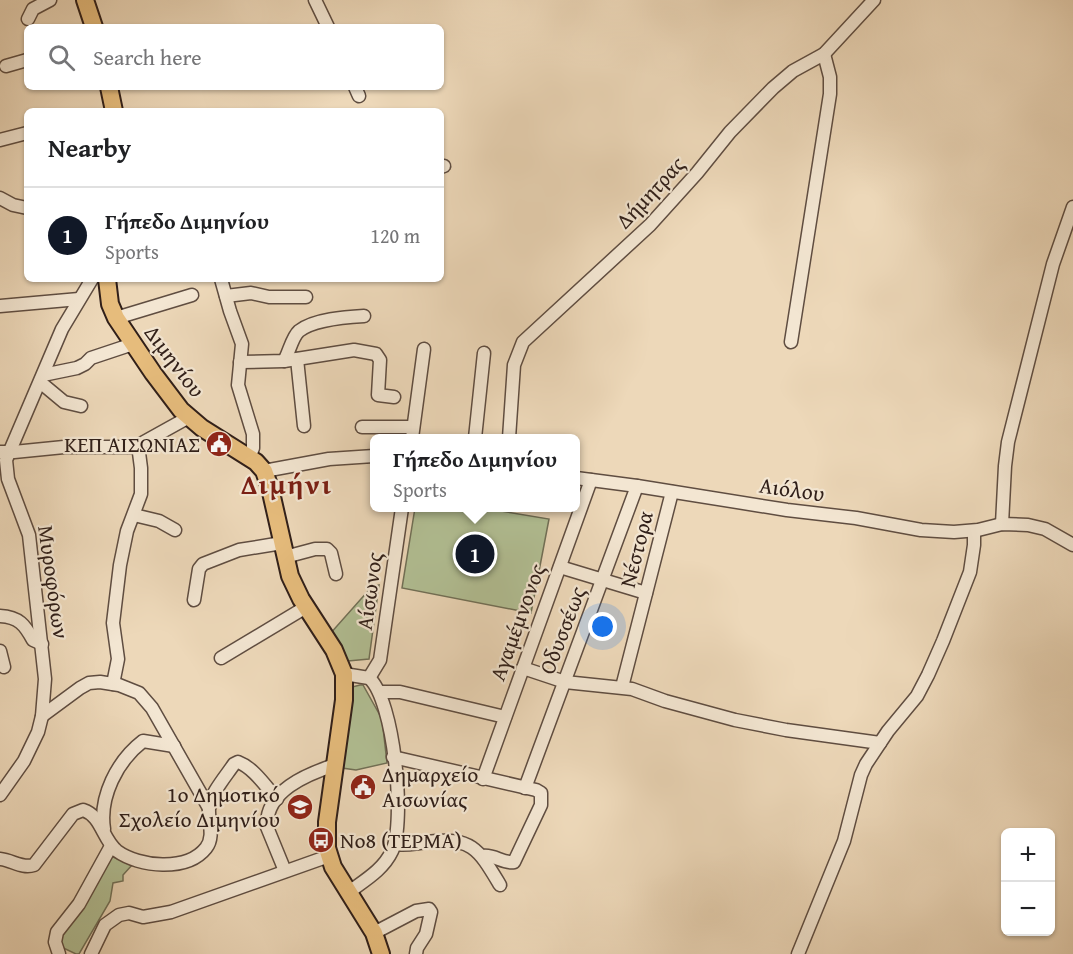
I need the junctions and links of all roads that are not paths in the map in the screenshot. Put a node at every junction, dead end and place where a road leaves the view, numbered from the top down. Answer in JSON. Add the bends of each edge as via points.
{"nodes":[{"id":1,"x":50,"y":0,"type":"edge"},
{"id":2,"x":85,"y":0,"type":"edge"},
{"id":3,"x":315,"y":0,"type":"edge"},
{"id":4,"x":874,"y":0,"type":"edge"},
{"id":5,"x":28,"y":19,"type":"dead end"},
{"id":6,"x":93,"y":24,"type":"edge"},
{"id":7,"x":327,"y":24,"type":"edge"},
{"id":8,"x":824,"y":54,"type":"junction"},
{"id":9,"x":24,"y":61,"type":"edge"},
{"id":10,"x":6,"y":66,"type":"dead end"},
{"id":11,"x":110,"y":90,"type":"edge"},
{"id":12,"x":113,"y":108,"type":"edge"},
{"id":13,"x":24,"y":134,"type":"edge"},
{"id":14,"x":0,"y":140,"type":"edge"},
{"id":15,"x":0,"y":198,"type":"edge"},
{"id":16,"x":1073,"y":207,"type":"edge"},
{"id":17,"x":24,"y":208,"type":"edge"},
{"id":18,"x":90,"y":282,"type":"edge"},
{"id":19,"x":107,"y":282,"type":"edge"},
{"id":20,"x":222,"y":282,"type":"edge"},
{"id":21,"x":192,"y":295,"type":"dead end"},
{"id":22,"x":226,"y":296,"type":"junction"},
{"id":23,"x":306,"y":297,"type":"dead end"},
{"id":24,"x":79,"y":299,"type":"junction"},
{"id":25,"x":0,"y":306,"type":"edge"},
{"id":26,"x":364,"y":316,"type":"dead end"},
{"id":27,"x":116,"y":318,"type":"junction"},
{"id":28,"x":791,"y":342,"type":"dead end"},
{"id":29,"x":133,"y":344,"type":"junction"},
{"id":30,"x":424,"y":349,"type":"dead end"},
{"id":31,"x":484,"y":353,"type":"dead end"},
{"id":32,"x":291,"y":360,"type":"junction"},
{"id":33,"x":240,"y":362,"type":"junction"},
{"id":34,"x":42,"y":378,"type":"junction"},
{"id":35,"x":394,"y":397,"type":"dead end"},
{"id":36,"x":81,"y":406,"type":"dead end"},
{"id":37,"x":189,"y":417,"type":"junction"},
{"id":38,"x":304,"y":426,"type":"dead end"},
{"id":39,"x":362,"y":427,"type":"dead end"},
{"id":40,"x":412,"y":433,"type":"edge"},
{"id":41,"x":475,"y":434,"type":"edge"},
{"id":42,"x":509,"y":434,"type":"edge"},
{"id":43,"x":138,"y":445,"type":"junction"},
{"id":44,"x":4,"y":452,"type":"edge"},
{"id":45,"x":370,"y":456,"type":"edge"},
{"id":46,"x":249,"y":458,"type":"junction"},
{"id":47,"x":264,"y":471,"type":"junction"},
{"id":48,"x":580,"y":479,"type":"edge"},
{"id":49,"x":591,"y":480,"type":"junction"},
{"id":50,"x":637,"y":486,"type":"junction"},
{"id":51,"x":672,"y":492,"type":"junction"},
{"id":52,"x":580,"y":511,"type":"edge"},
{"id":53,"x":401,"y":512,"type":"edge"},
{"id":54,"x":580,"y":512,"type":"edge"},
{"id":55,"x":134,"y":515,"type":"junction"},
{"id":56,"x":1002,"y":524,"type":"junction"},
{"id":57,"x":175,"y":530,"type":"dead end"},
{"id":58,"x":974,"y":531,"type":"junction"},
{"id":59,"x":1073,"y":545,"type":"edge"},
{"id":60,"x":284,"y":550,"type":"junction"},
{"id":61,"x":560,"y":567,"type":"junction"},
{"id":62,"x":336,"y":574,"type":"dead end"},
{"id":63,"x":603,"y":580,"type":"junction"},
{"id":64,"x":646,"y":593,"type":"junction"},
{"id":65,"x":194,"y":600,"type":"dead end"},
{"id":66,"x":306,"y":607,"type":"junction"},
{"id":67,"x":0,"y":616,"type":"edge"},
{"id":68,"x":42,"y":644,"type":"junction"},
{"id":69,"x":0,"y":651,"type":"edge"},
{"id":70,"x":221,"y":658,"type":"dead end"},
{"id":71,"x":4,"y":667,"type":"dead end"},
{"id":72,"x":524,"y":668,"type":"junction"},
{"id":73,"x":344,"y":674,"type":"junction"},
{"id":74,"x":369,"y":678,"type":"junction"},
{"id":75,"x":565,"y":682,"type":"junction"},
{"id":76,"x":113,"y":684,"type":"junction"},
{"id":77,"x":622,"y":687,"type":"junction"},
{"id":78,"x":380,"y":692,"type":"junction"},
{"id":79,"x":42,"y":716,"type":"junction"},
{"id":80,"x":505,"y":717,"type":"junction"},
{"id":81,"x":880,"y":743,"type":"junction"},
{"id":82,"x":174,"y":746,"type":"junction"},
{"id":83,"x":393,"y":757,"type":"junction"},
{"id":84,"x":335,"y":765,"type":"junction"},
{"id":85,"x":483,"y":779,"type":"junction"},
{"id":86,"x":525,"y":788,"type":"junction"},
{"id":87,"x":0,"y":795,"type":"edge"},
{"id":88,"x":277,"y":800,"type":"junction"},
{"id":89,"x":209,"y":808,"type":"junction"},
{"id":90,"x":109,"y":842,"type":"junction"},
{"id":91,"x":395,"y":844,"type":"junction"},
{"id":92,"x":329,"y":856,"type":"junction"},
{"id":93,"x":483,"y":856,"type":"junction"},
{"id":94,"x":0,"y":859,"type":"edge"},
{"id":95,"x":285,"y":871,"type":"junction"},
{"id":96,"x":501,"y":885,"type":"dead end"},
{"id":97,"x":349,"y":892,"type":"junction"},
{"id":98,"x":374,"y":933,"type":"junction"},
{"id":99,"x":59,"y":954,"type":"edge"},
{"id":100,"x":91,"y":954,"type":"edge"},
{"id":101,"x":381,"y":954,"type":"edge"},
{"id":102,"x":417,"y":954,"type":"edge"},
{"id":103,"x":798,"y":954,"type":"edge"}],
"edges":[{"from":1,"to":5,"type":"street","via":[[33,9]]},
{"from":2,"to":6,"type":"main road"},
{"from":3,"to":7,"type":"street"},
{"from":4,"to":8,"type":"street","name":"Δήμητρας"},
{"from":8,"to":28,"type":"street","via":[[830,94]]},
{"from":8,"to":42,"type":"street","name":"Δήμητρας","via":[[772,88],[650,225],[523,342],[514,365]]},
{"from":9,"to":10,"type":"street"},
{"from":11,"to":12,"type":"main road"},
{"from":13,"to":14,"type":"street"},
{"from":15,"to":17,"type":"street"},
{"from":16,"to":56,"type":"street","via":[[1053,264],[1008,442]]},
{"from":18,"to":24,"type":"street","name":"Μυροφόρων"},
{"from":19,"to":27,"type":"main road","name":"Διμηνίου"},
{"from":20,"to":22,"type":"street"},
{"from":21,"to":27,"type":"street"},
{"from":22,"to":23,"type":"street","via":[[251,293]]},
{"from":22,"to":33,"type":"street","via":[[242,344]]},
{"from":24,"to":25,"type":"street"},
{"from":24,"to":34,"type":"street","name":"Μυροφόρων","via":[[62,328]]},
{"from":26,"to":32,"type":"street","via":[[333,319],[301,330],[295,337]]},
{"from":27,"to":29,"type":"main road","name":"Διμηνίου"},
{"from":29,"to":34,"type":"street","via":[[91,358],[77,369]]},
{"from":29,"to":37,"type":"main road","name":"Διμηνίου","via":[[172,400]]},
{"from":30,"to":40,"type":"street"},
{"from":31,"to":41,"type":"street"},
{"from":32,"to":33,"type":"street"},
{"from":32,"to":35,"type":"street","via":[[354,350],[376,354],[380,360],[378,395]]},
{"from":32,"to":38,"type":"street"},
{"from":33,"to":46,"type":"street","via":[[238,390],[253,440]]},
{"from":34,"to":36,"type":"street","via":[[64,402]]},
{"from":34,"to":44,"type":"street","name":"Μυροφόρων"},
{"from":37,"to":43,"type":"street"},
{"from":37,"to":46,"type":"main road","name":"Διμηνίου"},
{"from":39,"to":40,"type":"street"},
{"from":43,"to":44,"type":"street"},
{"from":43,"to":55,"type":"street","via":[[142,482]]},
{"from":44,"to":68,"type":"street","name":"Μυροφόρων","via":[[8,479],[29,535]]},
{"from":45,"to":47,"type":"street"},
{"from":46,"to":47,"type":"main road","name":"Διμηνίου"},
{"from":47,"to":60,"type":"main road"},
{"from":48,"to":49,"type":"street","name":"Αιόλου"},
{"from":49,"to":50,"type":"street","name":"Αιόλου"},
{"from":49,"to":52,"type":"street","name":"Αγαμέμνονος"},
{"from":50,"to":51,"type":"street","name":"Αιόλου"},
{"from":50,"to":63,"type":"street","name":"Οδυσσέως"},
{"from":51,"to":58,"type":"street","name":"Αιόλου","via":[[921,530]]},
{"from":51,"to":64,"type":"street","name":"Νέστορα"},
{"from":53,"to":74,"type":"street","name":"Αίσωνος","via":[[380,660]]},
{"from":54,"to":61,"type":"street","name":"Αγαμέμνονος"},
{"from":55,"to":57,"type":"street"},
{"from":55,"to":76,"type":"street","via":[[118,576],[113,623],[118,658]]},
{"from":56,"to":58,"type":"street","name":"Αιόλου"},
{"from":56,"to":59,"type":"street","name":"Αιόλου","via":[[1045,529]]},
{"from":58,"to":81,"type":"street","via":[[970,572],[928,675],[917,696]]},
{"from":60,"to":62,"type":"street","via":[[327,549]]},
{"from":60,"to":65,"type":"street","via":[[239,550],[203,564]]},
{"from":60,"to":66,"type":"main road","via":[[296,590]]},
{"from":61,"to":63,"type":"street"},
{"from":61,"to":72,"type":"street","name":"Αγαμέμνονος"},
{"from":63,"to":64,"type":"street"},
{"from":63,"to":75,"type":"street","name":"Οδυσσέως"},
{"from":64,"to":77,"type":"street","name":"Νέστορα"},
{"from":66,"to":70,"type":"street"},
{"from":66,"to":73,"type":"main road","via":[[334,650]]},
{"from":67,"to":68,"type":"street","via":[[22,624],[33,640]]},
{"from":68,"to":79,"type":"street","name":"Μυροφόρων"},
{"from":69,"to":71,"type":"street"},
{"from":72,"to":75,"type":"street"},
{"from":72,"to":80,"type":"street","name":"Αγαμέμνονος"},
{"from":73,"to":74,"type":"street"},
{"from":73,"to":84,"type":"main road"},
{"from":74,"to":78,"type":"street"},
{"from":75,"to":77,"type":"street"},
{"from":75,"to":86,"type":"street","name":"Οδυσσέως"},
{"from":76,"to":79,"type":"street","via":[[86,684]]},
{"from":76,"to":82,"type":"street","via":[[146,698]]},
{"from":77,"to":81,"type":"street","via":[[735,720]]},
{"from":78,"to":80,"type":"street","via":[[400,692]]},
{"from":78,"to":83,"type":"street"},
{"from":79,"to":87,"type":"street","name":"Μυροφόρων","via":[[31,749]]},
{"from":80,"to":85,"type":"street","name":"Αγαμέμνονος"},
{"from":81,"to":103,"type":"street","via":[[861,775],[844,841]]},
{"from":82,"to":89,"type":"street"},
{"from":82,"to":90,"type":"street","via":[[143,741],[123,762],[104,804],[102,816]]},
{"from":83,"to":85,"type":"street"},
{"from":83,"to":91,"type":"street","via":[[399,817]]},
{"from":84,"to":88,"type":"street","via":[[293,782]]},
{"from":84,"to":92,"type":"main road","via":[[327,822]]},
{"from":85,"to":86,"type":"street"},
{"from":86,"to":93,"type":"street","via":[[538,790],[541,805],[514,862]]},
{"from":88,"to":89,"type":"street","via":[[256,775],[238,762]]},
{"from":88,"to":95,"type":"street","via":[[268,815],[267,827]]},
{"from":89,"to":90,"type":"street","via":[[207,847],[189,859],[147,864]]},
{"from":90,"to":94,"type":"street","via":[[93,814],[79,810],[34,865],[22,866]]},
{"from":90,"to":99,"type":"street","via":[[79,904],[57,932]]},
{"from":91,"to":93,"type":"street","via":[[459,842]]},
{"from":91,"to":97,"type":"street","via":[[380,868]]},
{"from":92,"to":95,"type":"street"},
{"from":92,"to":97,"type":"main road"},
{"from":93,"to":96,"type":"street"},
{"from":95,"to":100,"type":"street","via":[[161,915],[115,916],[105,925]]},
{"from":97,"to":98,"type":"main road"},
{"from":98,"to":101,"type":"main road"},
{"from":98,"to":102,"type":"street","via":[[416,911],[429,909],[426,934]]}]}
